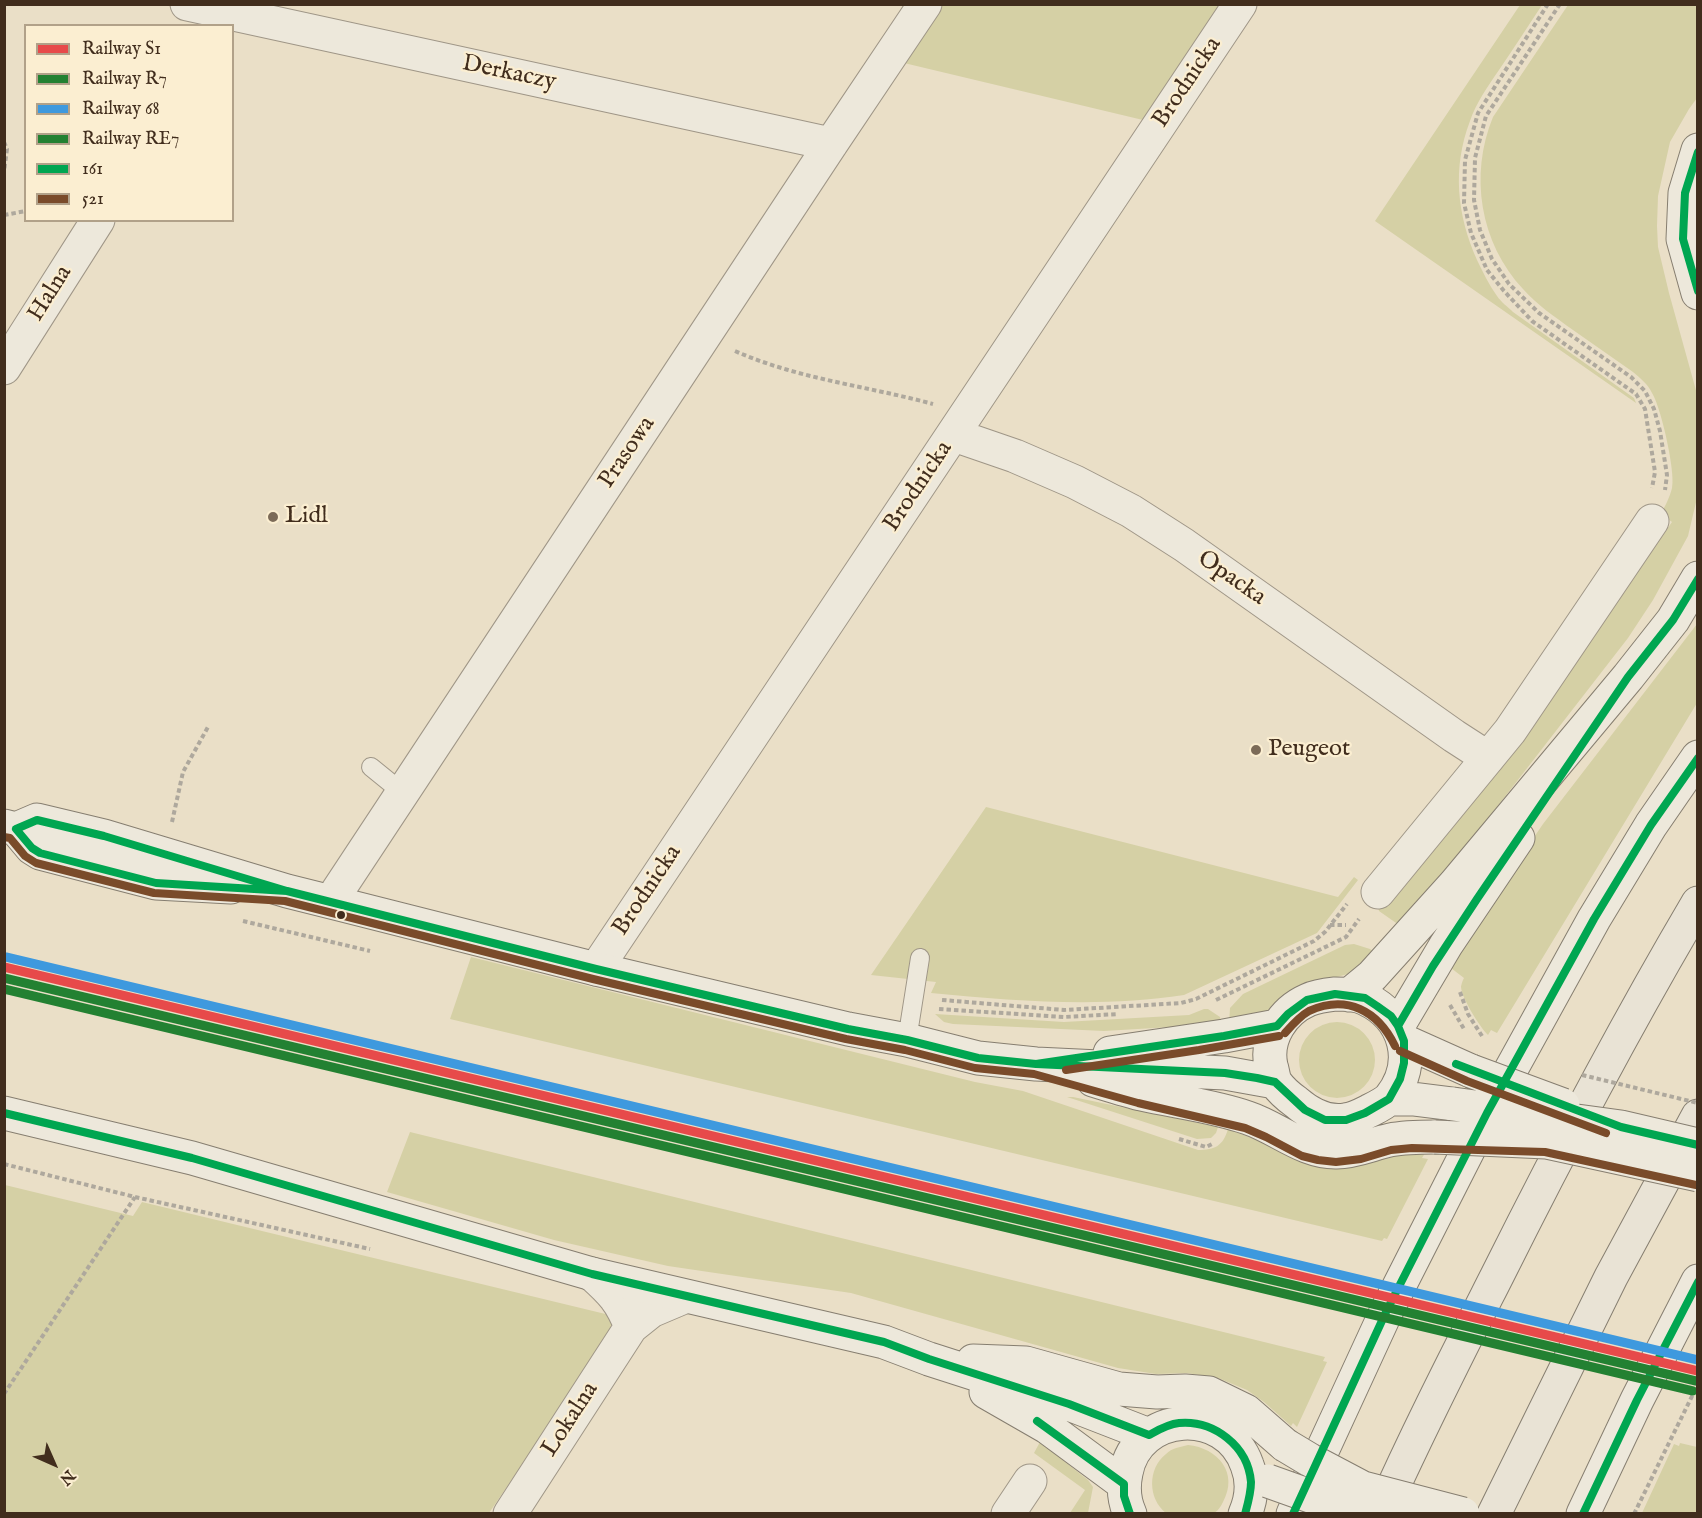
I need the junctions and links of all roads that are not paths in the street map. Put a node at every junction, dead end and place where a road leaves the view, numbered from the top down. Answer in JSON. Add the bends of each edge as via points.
{"nodes":[{"id":1,"x":187,"y":4,"type":"edge"},
{"id":2,"x":925,"y":4,"type":"edge"},
{"id":3,"x":1240,"y":4,"type":"edge"},
{"id":4,"x":234,"y":15,"type":"edge"},
{"id":5,"x":831,"y":144,"type":"junction"},
{"id":6,"x":1698,"y":150,"type":"edge"},
{"id":7,"x":97,"y":222,"type":"edge"},
{"id":8,"x":1698,"y":293,"type":"edge"},
{"id":9,"x":4,"y":368,"type":"edge"},
{"id":10,"x":959,"y":427,"type":"junction"},
{"id":11,"x":1652,"y":506,"type":"road end"},
{"id":12,"x":1698,"y":578,"type":"edge"},
{"id":13,"x":1628,"y":677,"type":"junction"},
{"id":14,"x":1698,"y":757,"type":"edge"},
{"id":15,"x":1488,"y":758,"type":"junction"},
{"id":16,"x":371,"y":767,"type":"dead end"},
{"id":17,"x":402,"y":793,"type":"junction"},
{"id":18,"x":10,"y":828,"type":"edge"},
{"id":19,"x":1364,"y":896,"type":"road end"},
{"id":20,"x":331,"y":901,"type":"junction"},
{"id":21,"x":1698,"y":903,"type":"edge"},
{"id":22,"x":920,"y":958,"type":"dead end"},
{"id":23,"x":596,"y":969,"type":"junction"},
{"id":24,"x":1349,"y":994,"type":"junction"},
{"id":25,"x":1277,"y":1026,"type":"junction"},
{"id":26,"x":1401,"y":1033,"type":"junction"},
{"id":27,"x":907,"y":1040,"type":"junction"},
{"id":28,"x":1036,"y":1064,"type":"junction"},
{"id":29,"x":1275,"y":1082,"type":"junction"},
{"id":30,"x":1389,"y":1099,"type":"junction"},
{"id":31,"x":4,"y":1113,"type":"edge"},
{"id":32,"x":1698,"y":1116,"type":"edge"},
{"id":33,"x":1621,"y":1126,"type":"junction"},
{"id":34,"x":1698,"y":1145,"type":"edge"},
{"id":35,"x":1698,"y":1176,"type":"edge"},
{"id":36,"x":592,"y":1274,"type":"junction"},
{"id":37,"x":1698,"y":1281,"type":"edge"},
{"id":38,"x":684,"y":1297,"type":"junction"},
{"id":39,"x":631,"y":1327,"type":"junction"},
{"id":40,"x":929,"y":1359,"type":"junction"},
{"id":41,"x":1149,"y":1435,"type":"junction"},
{"id":42,"x":1259,"y":1476,"type":"junction"},
{"id":43,"x":1030,"y":1481,"type":"dead end"},
{"id":44,"x":1127,"y":1499,"type":"edge"},
{"id":45,"x":510,"y":1514,"type":"edge"},
{"id":46,"x":1008,"y":1514,"type":"edge"},
{"id":47,"x":1245,"y":1514,"type":"edge"},
{"id":48,"x":1293,"y":1514,"type":"edge"},
{"id":49,"x":1381,"y":1514,"type":"edge"},
{"id":50,"x":1386,"y":1514,"type":"edge"},
{"id":51,"x":1463,"y":1514,"type":"edge"},
{"id":52,"x":1494,"y":1514,"type":"edge"},
{"id":53,"x":1582,"y":1514,"type":"edge"}],
"edges":[{"from":1,"to":4,"type":"main road","name":"Derkaczy"},
{"from":2,"to":5,"type":"main road","name":"Prasowa"},
{"from":3,"to":10,"type":"main road","name":"Brodnicka"},
{"from":4,"to":5,"type":"main road","name":"Derkaczy"},
{"from":5,"to":17,"type":"main road","name":"Prasowa"},
{"from":6,"to":8,"type":"main road","via":[[1685,194],[1683,239]]},
{"from":7,"to":9,"type":"main road","name":"Halna"},
{"from":10,"to":15,"type":"main road","name":"Opacka","via":[[1131,512]]},
{"from":10,"to":23,"type":"main road","name":"Brodnicka"},
{"from":11,"to":15,"type":"main road","via":[[1510,731]]},
{"from":12,"to":13,"type":"main road","via":[[1672,620]]},
{"from":13,"to":24,"type":"main road","via":[[1455,884],[1371,976]]},
{"from":13,"to":26,"type":"main road","via":[[1433,966]]},
{"from":14,"to":48,"type":"main road","via":[[1594,919],[1487,1113],[1386,1312]]},
{"from":15,"to":19,"type":"main road"},
{"from":16,"to":17,"type":"lane"},
{"from":17,"to":20,"type":"main road","name":"Prasowa"},
{"from":18,"to":20,"type":"main road","via":[[40,853],[156,883],[287,891]]},
{"from":20,"to":23,"type":"main road"},
{"from":21,"to":49,"type":"highway","via":[[1553,1163],[1439,1388]]},
{"from":22,"to":27,"type":"lane"},
{"from":23,"to":27,"type":"main road"},
{"from":24,"to":25,"type":"main road","via":[[1307,1000]]},
{"from":24,"to":26,"type":"main road","via":[[1365,998],[1391,1016]]},
{"from":25,"to":28,"type":"main road"},
{"from":25,"to":29,"type":"main road","via":[[1269,1056]]},
{"from":26,"to":30,"type":"main road","via":[[1404,1063]]},
{"from":26,"to":33,"type":"main road","bridge":true,"via":[[1470,1071]]},
{"from":27,"to":28,"type":"main road","via":[[978,1058]]},
{"from":28,"to":29,"type":"main road","via":[[1225,1073]]},
{"from":28,"to":35,"type":"main road","bridge":true,"via":[[1248,1118],[1320,1150],[1360,1149],[1411,1137],[1546,1142]]},
{"from":29,"to":30,"type":"main road","via":[[1305,1110],[1325,1120],[1346,1120]]},
{"from":30,"to":33,"type":"main road","bridge":true},
{"from":31,"to":36,"type":"main road","via":[[192,1158]]},
{"from":32,"to":52,"type":"highway","via":[[1611,1277]]},
{"from":33,"to":34,"type":"main road","bridge":true},
{"from":36,"to":38,"type":"main road"},
{"from":36,"to":39,"type":"main road","via":[[614,1293]]},
{"from":37,"to":53,"type":"main road"},
{"from":38,"to":39,"type":"main road","name":"Lokalna","via":[[651,1311]]},
{"from":38,"to":40,"type":"main road","via":[[884,1342]]},
{"from":39,"to":45,"type":"main road","name":"Lokalna"},
{"from":40,"to":41,"type":"main road","via":[[1069,1404]]},
{"from":40,"to":44,"type":"main road","via":[[1047,1427]]},
{"from":40,"to":51,"type":"main road","bridge":true,"via":[[1026,1363],[1119,1389],[1209,1393],[1246,1412],[1285,1445],[1363,1488]]},
{"from":41,"to":42,"type":"main road","via":[[1178,1423],[1209,1426],[1235,1443]]},
{"from":41,"to":44,"type":"main road","via":[[1127,1465]]},
{"from":42,"to":47,"type":"main road","via":[[1252,1484]]},
{"from":42,"to":50,"type":"main road","bridge":true,"via":[[1324,1501]]},
{"from":43,"to":46,"type":"main road"}]}
